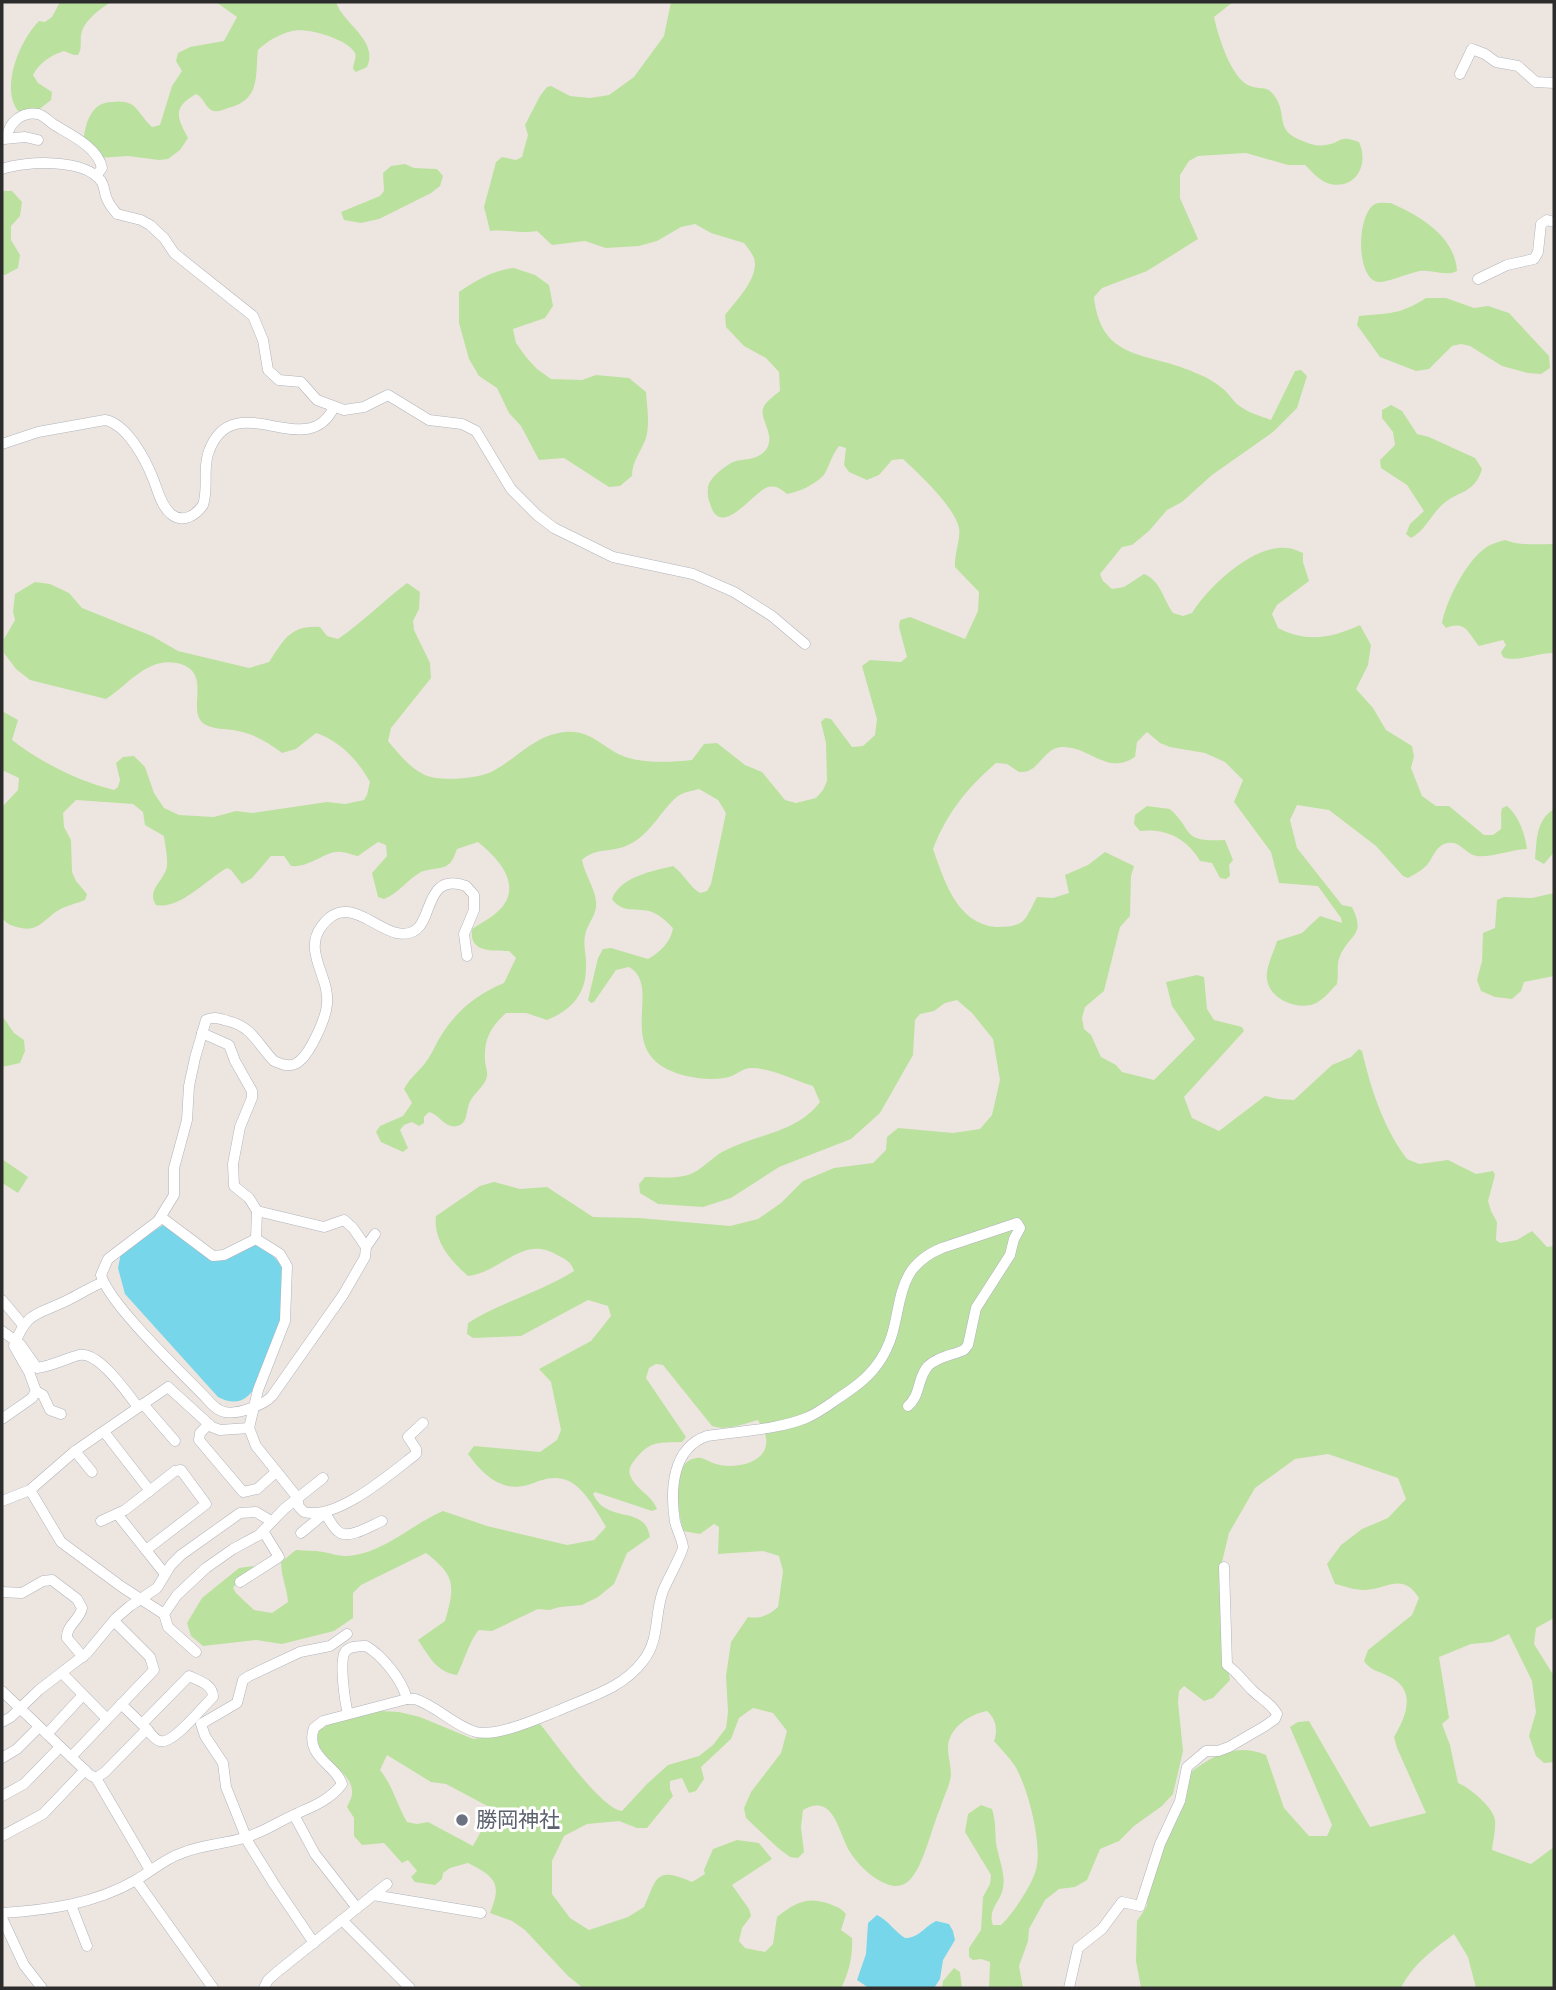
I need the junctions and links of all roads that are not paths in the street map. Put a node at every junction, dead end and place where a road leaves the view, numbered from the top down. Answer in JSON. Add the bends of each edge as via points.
{"nodes":[{"id":1,"x":1460,"y":74,"type":"dead end"},
{"id":2,"x":1554,"y":83,"type":"edge"},
{"id":3,"x":4,"y":139,"type":"edge"},
{"id":4,"x":38,"y":140,"type":"dead end"},
{"id":5,"x":2,"y":169,"type":"edge"},
{"id":6,"x":96,"y":176,"type":"junction"},
{"id":7,"x":1554,"y":222,"type":"edge"},
{"id":8,"x":1478,"y":279,"type":"dead end"},
{"id":9,"x":334,"y":407,"type":"junction"},
{"id":10,"x":2,"y":444,"type":"edge"},
{"id":11,"x":804,"y":644,"type":"dead end"},
{"id":12,"x":467,"y":957,"type":"dead end"},
{"id":13,"x":202,"y":1033,"type":"junction"},
{"id":14,"x":257,"y":1211,"type":"junction"},
{"id":15,"x":161,"y":1217,"type":"junction"},
{"id":16,"x":375,"y":1234,"type":"dead end"},
{"id":17,"x":256,"y":1239,"type":"junction"},
{"id":18,"x":366,"y":1247,"type":"junction"},
{"id":19,"x":103,"y":1282,"type":"junction"},
{"id":20,"x":2,"y":1300,"type":"edge"},
{"id":21,"x":23,"y":1325,"type":"junction"},
{"id":22,"x":2,"y":1331,"type":"edge"},
{"id":23,"x":15,"y":1340,"type":"junction"},
{"id":24,"x":93,"y":1342,"type":"dead end"},
{"id":25,"x":87,"y":1354,"type":"junction"},
{"id":26,"x":36,"y":1391,"type":"junction"},
{"id":27,"x":141,"y":1406,"type":"junction"},
{"id":28,"x":255,"y":1406,"type":"junction"},
{"id":29,"x":908,"y":1406,"type":"dead end"},
{"id":30,"x":61,"y":1414,"type":"dead end"},
{"id":31,"x":2,"y":1419,"type":"edge"},
{"id":32,"x":209,"y":1423,"type":"junction"},
{"id":33,"x":423,"y":1423,"type":"dead end"},
{"id":34,"x":249,"y":1428,"type":"junction"},
{"id":35,"x":105,"y":1433,"type":"junction"},
{"id":36,"x":175,"y":1441,"type":"dead end"},
{"id":37,"x":75,"y":1451,"type":"junction"},
{"id":38,"x":167,"y":1461,"type":"dead end"},
{"id":39,"x":174,"y":1471,"type":"junction"},
{"id":40,"x":93,"y":1472,"type":"dead end"},
{"id":41,"x":276,"y":1472,"type":"junction"},
{"id":42,"x":323,"y":1478,"type":"dead end"},
{"id":43,"x":30,"y":1490,"type":"junction"},
{"id":44,"x":149,"y":1491,"type":"junction"},
{"id":45,"x":297,"y":1497,"type":"junction"},
{"id":46,"x":2,"y":1500,"type":"edge"},
{"id":47,"x":325,"y":1513,"type":"junction"},
{"id":48,"x":118,"y":1515,"type":"junction"},
{"id":49,"x":101,"y":1521,"type":"dead end"},
{"id":50,"x":271,"y":1521,"type":"junction"},
{"id":51,"x":382,"y":1521,"type":"dead end"},
{"id":52,"x":263,"y":1531,"type":"junction"},
{"id":53,"x":302,"y":1533,"type":"dead end"},
{"id":54,"x":146,"y":1550,"type":"junction"},
{"id":55,"x":1224,"y":1567,"type":"dead end"},
{"id":56,"x":165,"y":1574,"type":"junction"},
{"id":57,"x":240,"y":1582,"type":"dead end"},
{"id":58,"x":2,"y":1592,"type":"edge"},
{"id":59,"x":141,"y":1598,"type":"junction"},
{"id":60,"x":164,"y":1614,"type":"junction"},
{"id":61,"x":114,"y":1620,"type":"junction"},
{"id":62,"x":357,"y":1647,"type":"junction"},
{"id":63,"x":196,"y":1652,"type":"dead end"},
{"id":64,"x":83,"y":1657,"type":"junction"},
{"id":65,"x":62,"y":1673,"type":"junction"},
{"id":66,"x":83,"y":1695,"type":"junction"},
{"id":67,"x":4,"y":1697,"type":"edge"},
{"id":68,"x":407,"y":1699,"type":"junction"},
{"id":69,"x":121,"y":1704,"type":"junction"},
{"id":70,"x":20,"y":1709,"type":"junction"},
{"id":71,"x":348,"y":1714,"type":"junction"},
{"id":72,"x":107,"y":1718,"type":"junction"},
{"id":73,"x":2,"y":1722,"type":"edge"},
{"id":74,"x":144,"y":1727,"type":"junction"},
{"id":75,"x":43,"y":1731,"type":"junction"},
{"id":76,"x":60,"y":1747,"type":"junction"},
{"id":77,"x":71,"y":1756,"type":"junction"},
{"id":78,"x":2,"y":1758,"type":"edge"},
{"id":79,"x":85,"y":1770,"type":"junction"},
{"id":80,"x":96,"y":1778,"type":"junction"},
{"id":81,"x":2,"y":1797,"type":"edge"},
{"id":82,"x":294,"y":1815,"type":"junction"},
{"id":83,"x":2,"y":1836,"type":"edge"},
{"id":84,"x":247,"y":1837,"type":"junction"},
{"id":85,"x":150,"y":1870,"type":"junction"},
{"id":86,"x":136,"y":1880,"type":"junction"},
{"id":87,"x":387,"y":1884,"type":"dead end"},
{"id":88,"x":373,"y":1895,"type":"junction"},
{"id":89,"x":71,"y":1905,"type":"junction"},
{"id":90,"x":356,"y":1908,"type":"junction"},
{"id":91,"x":481,"y":1913,"type":"dead end"},
{"id":92,"x":2,"y":1916,"type":"edge"},
{"id":93,"x":342,"y":1920,"type":"junction"},
{"id":94,"x":314,"y":1942,"type":"junction"},
{"id":95,"x":87,"y":1946,"type":"dead end"},
{"id":96,"x":42,"y":1988,"type":"edge"},
{"id":97,"x":213,"y":1988,"type":"edge"},
{"id":98,"x":264,"y":1988,"type":"edge"},
{"id":99,"x":410,"y":1988,"type":"edge"},
{"id":100,"x":1069,"y":1988,"type":"edge"}],
"edges":[{"from":1,"to":2,"type":"street","via":[[1472,49],[1496,62],[1518,66],[1536,82]]},
{"from":3,"to":4,"type":"street"},
{"from":3,"to":6,"type":"street","via":[[12,122],[39,114],[98,157],[102,168]]},
{"from":5,"to":6,"type":"street","via":[[69,163]]},
{"from":6,"to":9,"type":"street","via":[[117,214],[150,225],[174,253],[253,316],[268,370],[274,376],[301,382],[312,396]]},
{"from":7,"to":8,"type":"street","via":[[1541,224],[1534,259]]},
{"from":9,"to":10,"type":"street","via":[[320,423],[299,431],[240,421],[224,430],[209,450],[203,505],[185,518],[170,514],[126,432],[113,422],[38,432]]},
{"from":9,"to":11,"type":"street","via":[[355,410],[388,395],[429,420],[469,427],[481,437],[511,489],[554,528],[614,557],[693,574],[734,592]]},
{"from":12,"to":13,"type":"street","via":[[464,934],[475,902],[466,886],[451,884],[438,891],[428,903],[421,925],[407,934],[391,933],[359,914],[338,914],[321,927],[314,943],[327,1003],[321,1025],[300,1060],[289,1065],[274,1061],[257,1038],[236,1023],[210,1018]]},
{"from":13,"to":14,"type":"street","via":[[229,1045],[250,1084],[252,1098],[240,1126],[232,1176],[234,1186]]},
{"from":13,"to":15,"type":"street","via":[[174,1168],[174,1195]]},
{"from":14,"to":17,"type":"street"},
{"from":14,"to":18,"type":"street","via":[[324,1227],[344,1220]]},
{"from":15,"to":17,"type":"street","via":[[213,1256]]},
{"from":15,"to":19,"type":"street","via":[[108,1259],[102,1270]]},
{"from":16,"to":18,"type":"street"},
{"from":17,"to":28,"type":"street","via":[[284,1259],[287,1305]]},
{"from":18,"to":28,"type":"street","via":[[365,1257],[296,1366],[264,1404]]},
{"from":19,"to":21,"type":"street","via":[[38,1311]]},
{"from":19,"to":28,"type":"street","via":[[214,1406],[227,1413]]},
{"from":20,"to":21,"type":"street"},
{"from":21,"to":23,"type":"street"},
{"from":22,"to":23,"type":"street"},
{"from":23,"to":25,"type":"street","via":[[37,1368]]},
{"from":23,"to":26,"type":"street","via":[[13,1346]]},
{"from":24,"to":25,"type":"street"},
{"from":25,"to":27,"type":"street"},
{"from":26,"to":30,"type":"street","via":[[50,1410]]},
{"from":26,"to":31,"type":"street"},
{"from":27,"to":32,"type":"street","via":[[169,1387]]},
{"from":27,"to":35,"type":"street"},
{"from":27,"to":36,"type":"street"},
{"from":28,"to":34,"type":"street"},
{"from":29,"to":68,"type":"street","via":[[917,1398],[929,1366],[968,1345],[976,1308],[1010,1255],[1021,1225],[932,1252],[914,1265],[887,1348],[857,1386],[806,1418],[707,1436],[683,1451],[678,1461],[674,1513],[682,1551],[662,1594],[656,1638],[645,1660],[627,1678],[537,1719],[484,1733],[420,1700]]},
{"from":32,"to":34,"type":"street","via":[[220,1430]]},
{"from":32,"to":41,"type":"street","via":[[199,1440],[243,1492],[257,1489]]},
{"from":33,"to":47,"type":"street","via":[[408,1437],[416,1454],[371,1488]]},
{"from":34,"to":41,"type":"street"},
{"from":35,"to":37,"type":"street"},
{"from":35,"to":44,"type":"street"},
{"from":37,"to":40,"type":"street"},
{"from":37,"to":43,"type":"street"},
{"from":38,"to":39,"type":"street"},
{"from":39,"to":44,"type":"street"},
{"from":39,"to":54,"type":"street","via":[[181,1470],[206,1504]]},
{"from":41,"to":45,"type":"street"},
{"from":42,"to":45,"type":"street"},
{"from":43,"to":46,"type":"street"},
{"from":43,"to":59,"type":"street","via":[[61,1542]]},
{"from":44,"to":48,"type":"street"},
{"from":45,"to":47,"type":"street","via":[[304,1512]]},
{"from":45,"to":50,"type":"street"},
{"from":47,"to":51,"type":"street","via":[[344,1534]]},
{"from":47,"to":53,"type":"street"},
{"from":48,"to":49,"type":"street"},
{"from":48,"to":54,"type":"street"},
{"from":50,"to":52,"type":"street"},
{"from":50,"to":56,"type":"street","via":[[256,1512],[240,1513],[181,1555]]},
{"from":52,"to":57,"type":"street","via":[[279,1557]]},
{"from":52,"to":60,"type":"street","via":[[206,1568]]},
{"from":54,"to":56,"type":"street"},
{"from":55,"to":100,"type":"street","via":[[1227,1665],[1278,1714],[1229,1747],[1206,1751],[1187,1767],[1180,1801],[1156,1854],[1140,1906],[1122,1902],[1102,1929],[1078,1948]]},
{"from":56,"to":59,"type":"street","via":[[157,1588]]},
{"from":58,"to":64,"type":"street","via":[[22,1593],[47,1579],[77,1599],[81,1614],[68,1629],[67,1638]]},
{"from":59,"to":60,"type":"street"},
{"from":59,"to":61,"type":"street"},
{"from":60,"to":63,"type":"street","via":[[168,1627]]},
{"from":61,"to":64,"type":"street"},
{"from":61,"to":69,"type":"street","via":[[154,1666]]},
{"from":62,"to":68,"type":"street","via":[[366,1646],[377,1653]]},
{"from":62,"to":71,"type":"street","via":[[344,1655]]},
{"from":62,"to":84,"type":"street","via":[[346,1632],[330,1646],[300,1652],[249,1676],[243,1680],[234,1706],[201,1724],[223,1763],[226,1787]]},
{"from":64,"to":65,"type":"street"},
{"from":65,"to":66,"type":"street"},
{"from":65,"to":70,"type":"street"},
{"from":66,"to":72,"type":"street"},
{"from":66,"to":75,"type":"street"},
{"from":67,"to":70,"type":"street"},
{"from":68,"to":71,"type":"street"},
{"from":69,"to":72,"type":"street"},
{"from":69,"to":74,"type":"street"},
{"from":70,"to":73,"type":"street"},
{"from":70,"to":75,"type":"street"},
{"from":71,"to":82,"type":"street","via":[[318,1724],[312,1735],[319,1758],[342,1784],[328,1798]]},
{"from":72,"to":77,"type":"street"},
{"from":74,"to":74,"type":"street","via":[[189,1676],[212,1689],[212,1697],[173,1738],[158,1741]]},
{"from":74,"to":80,"type":"street"},
{"from":75,"to":76,"type":"street"},
{"from":75,"to":78,"type":"street"},
{"from":76,"to":77,"type":"street"},
{"from":76,"to":81,"type":"street","via":[[24,1784]]},
{"from":77,"to":79,"type":"street"},
{"from":79,"to":80,"type":"street"},
{"from":79,"to":83,"type":"street","via":[[43,1814]]},
{"from":80,"to":85,"type":"street"},
{"from":82,"to":84,"type":"street"},
{"from":82,"to":90,"type":"street","via":[[315,1854]]},
{"from":84,"to":85,"type":"street","via":[[185,1852]]},
{"from":84,"to":94,"type":"street"},
{"from":85,"to":86,"type":"street"},
{"from":86,"to":89,"type":"street"},
{"from":86,"to":97,"type":"street"},
{"from":87,"to":88,"type":"street"},
{"from":88,"to":90,"type":"street"},
{"from":88,"to":91,"type":"street"},
{"from":89,"to":92,"type":"street"},
{"from":89,"to":95,"type":"street"},
{"from":90,"to":93,"type":"street"},
{"from":92,"to":96,"type":"street","via":[[24,1965]]},
{"from":93,"to":94,"type":"street"},
{"from":93,"to":99,"type":"street"},
{"from":94,"to":98,"type":"street"}]}
